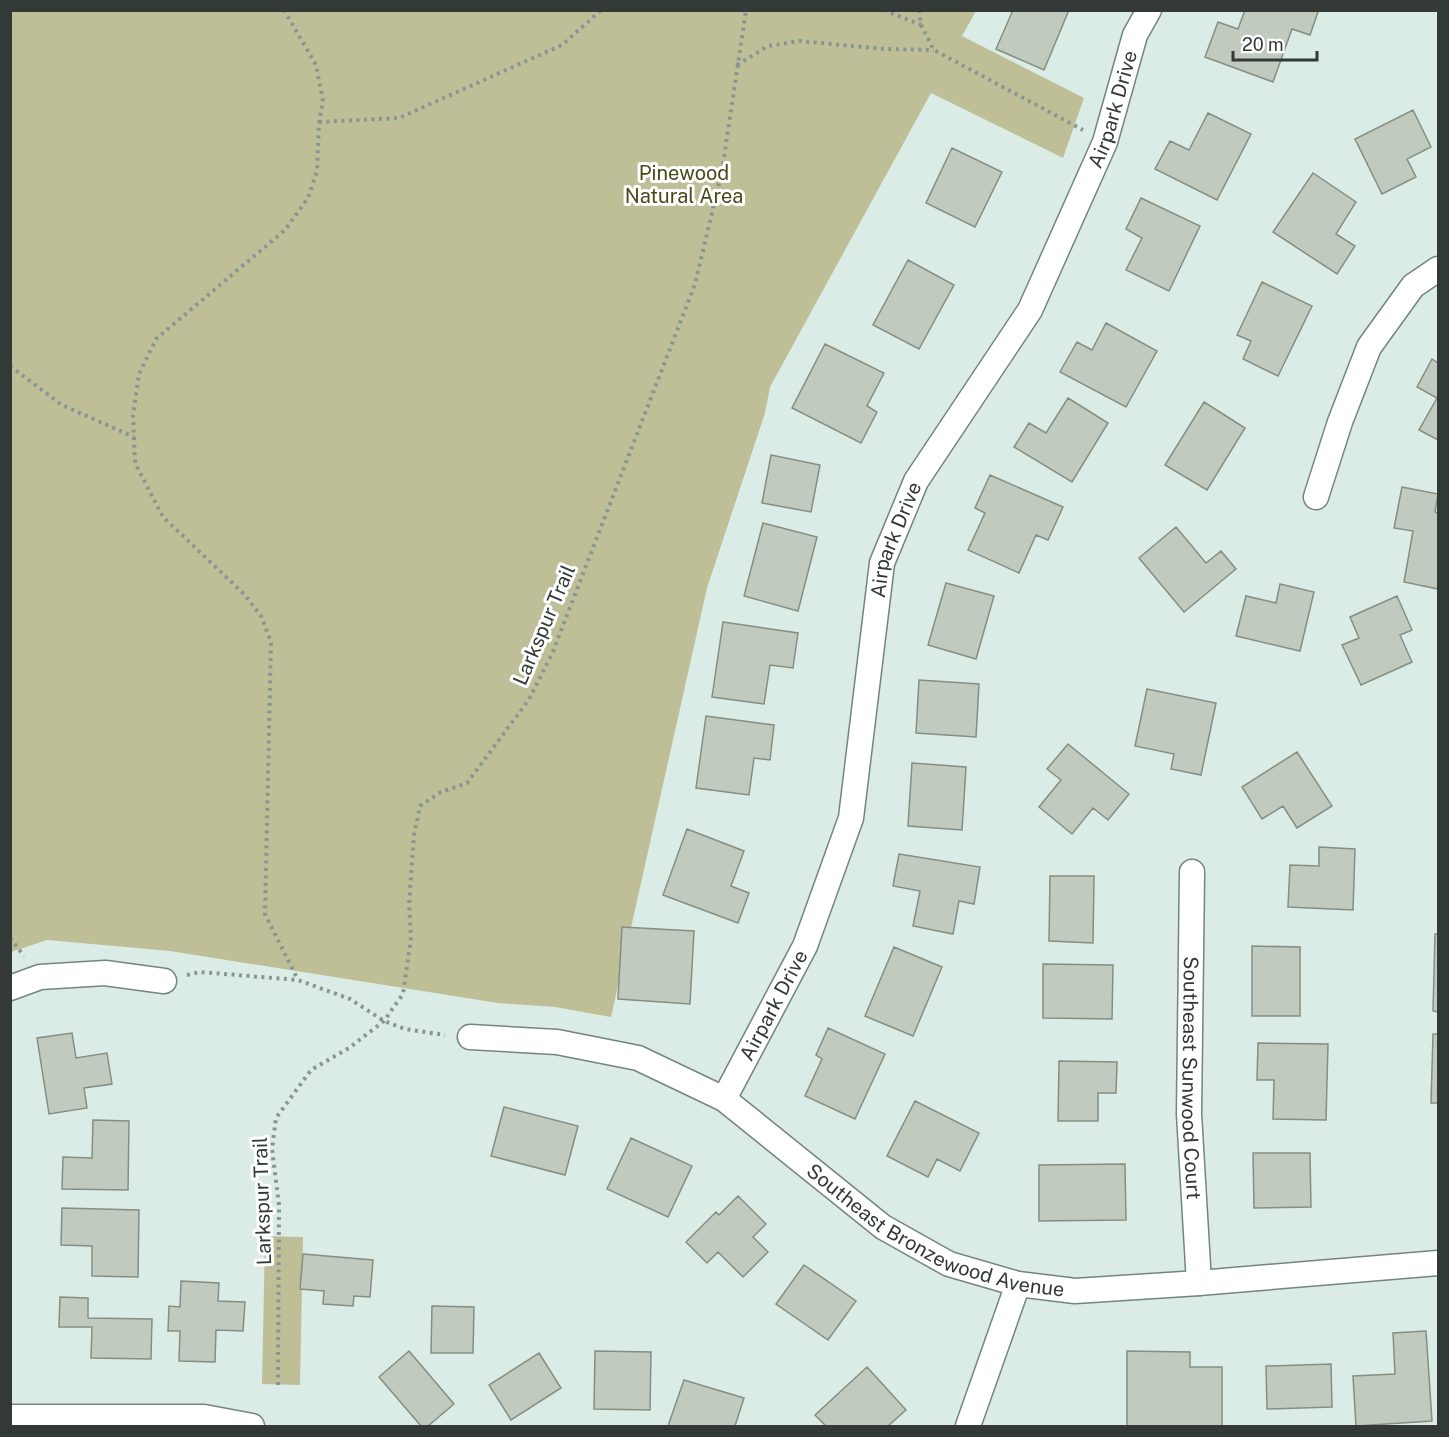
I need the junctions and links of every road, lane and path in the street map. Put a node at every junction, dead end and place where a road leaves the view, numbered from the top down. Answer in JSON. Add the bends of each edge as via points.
{"nodes":[{"id":1,"x":284,"y":10,"type":"edge"},
{"id":2,"x":602,"y":10,"type":"edge"},
{"id":3,"x":746,"y":10,"type":"edge"},
{"id":4,"x":884,"y":10,"type":"edge"},
{"id":5,"x":919,"y":10,"type":"edge"},
{"id":6,"x":1149,"y":10,"type":"edge"},
{"id":7,"x":921,"y":26,"type":"junction"},
{"id":8,"x":934,"y":50,"type":"junction"},
{"id":9,"x":737,"y":65,"type":"junction"},
{"id":10,"x":319,"y":122,"type":"junction"},
{"id":11,"x":1105,"y":142,"type":"junction"},
{"id":12,"x":1438,"y":269,"type":"edge"},
{"id":13,"x":10,"y":366,"type":"edge"},
{"id":14,"x":134,"y":436,"type":"junction"},
{"id":15,"x":1316,"y":496,"type":"dead end"},
{"id":16,"x":1192,"y":872,"type":"dead end"},
{"id":17,"x":298,"y":980,"type":"junction"},
{"id":18,"x":164,"y":981,"type":"joint"},
{"id":19,"x":10,"y":988,"type":"edge"},
{"id":20,"x":384,"y":1021,"type":"junction"},
{"id":21,"x":470,"y":1037,"type":"joint"},
{"id":22,"x":724,"y":1099,"type":"junction"},
{"id":23,"x":1438,"y":1263,"type":"edge"},
{"id":24,"x":1199,"y":1283,"type":"junction"},
{"id":25,"x":1017,"y":1284,"type":"junction"},
{"id":26,"x":278,"y":1385,"type":"dead end"},
{"id":27,"x":10,"y":1416,"type":"edge"},
{"id":28,"x":252,"y":1426,"type":"edge"},
{"id":29,"x":968,"y":1426,"type":"edge"}],
"edges":[{"from":1,"to":10,"type":"path","via":[[316,65],[323,101]]},
{"from":2,"to":10,"type":"path","via":[[562,45],[399,118]]},
{"from":3,"to":9,"type":"path","name":"Larkspur Trail"},
{"from":4,"to":7,"type":"path"},
{"from":5,"to":7,"type":"path"},
{"from":6,"to":11,"type":"street","name":"Airpark Drive","via":[[1136,35]]},
{"from":7,"to":8,"type":"path"},
{"from":8,"to":9,"type":"path","via":[[799,41],[768,46]]},
{"from":8,"to":11,"type":"path"},
{"from":9,"to":20,"type":"path","name":"Larkspur Trail","via":[[722,171],[695,284],[552,654],[528,701],[467,783],[441,792],[420,806],[414,835],[408,966],[403,994]]},
{"from":10,"to":14,"type":"path","via":[[317,171],[308,198],[285,230],[156,339],[139,374]]},
{"from":11,"to":22,"type":"street","name":"Airpark Drive","via":[[1029,310],[916,481],[882,563],[851,818],[805,946]]},
{"from":12,"to":15,"type":"street","via":[[1413,286],[1369,347]]},
{"from":13,"to":14,"type":"path","via":[[62,405]]},
{"from":14,"to":17,"type":"path","via":[[135,464],[163,517],[244,594],[261,616],[271,642],[265,914]]},
{"from":16,"to":24,"type":"street","name":"Southeast Sunwood Court","via":[[1189,1114]]},
{"from":17,"to":18,"type":"path","via":[[200,972]]},
{"from":17,"to":20,"type":"path","via":[[350,999]]},
{"from":18,"to":19,"type":"street","via":[[105,973],[40,977]]},
{"from":20,"to":21,"type":"path","via":[[405,1029]]},
{"from":20,"to":26,"type":"path","name":"Larkspur Trail","via":[[311,1070],[276,1118],[272,1149],[279,1205]]},
{"from":21,"to":22,"type":"street","name":"Southeast Bronzewood Avenue","via":[[557,1042],[638,1058]]},
{"from":22,"to":25,"type":"street","name":"Southeast Bronzewood Avenue","via":[[883,1227],[949,1264]]},
{"from":23,"to":24,"type":"street","name":"Southeast Bronzewood Avenue"},
{"from":24,"to":25,"type":"street","name":"Southeast Bronzewood Avenue","via":[[1075,1291]]},
{"from":25,"to":29,"type":"street"},
{"from":27,"to":28,"type":"street","via":[[204,1417]]}]}
